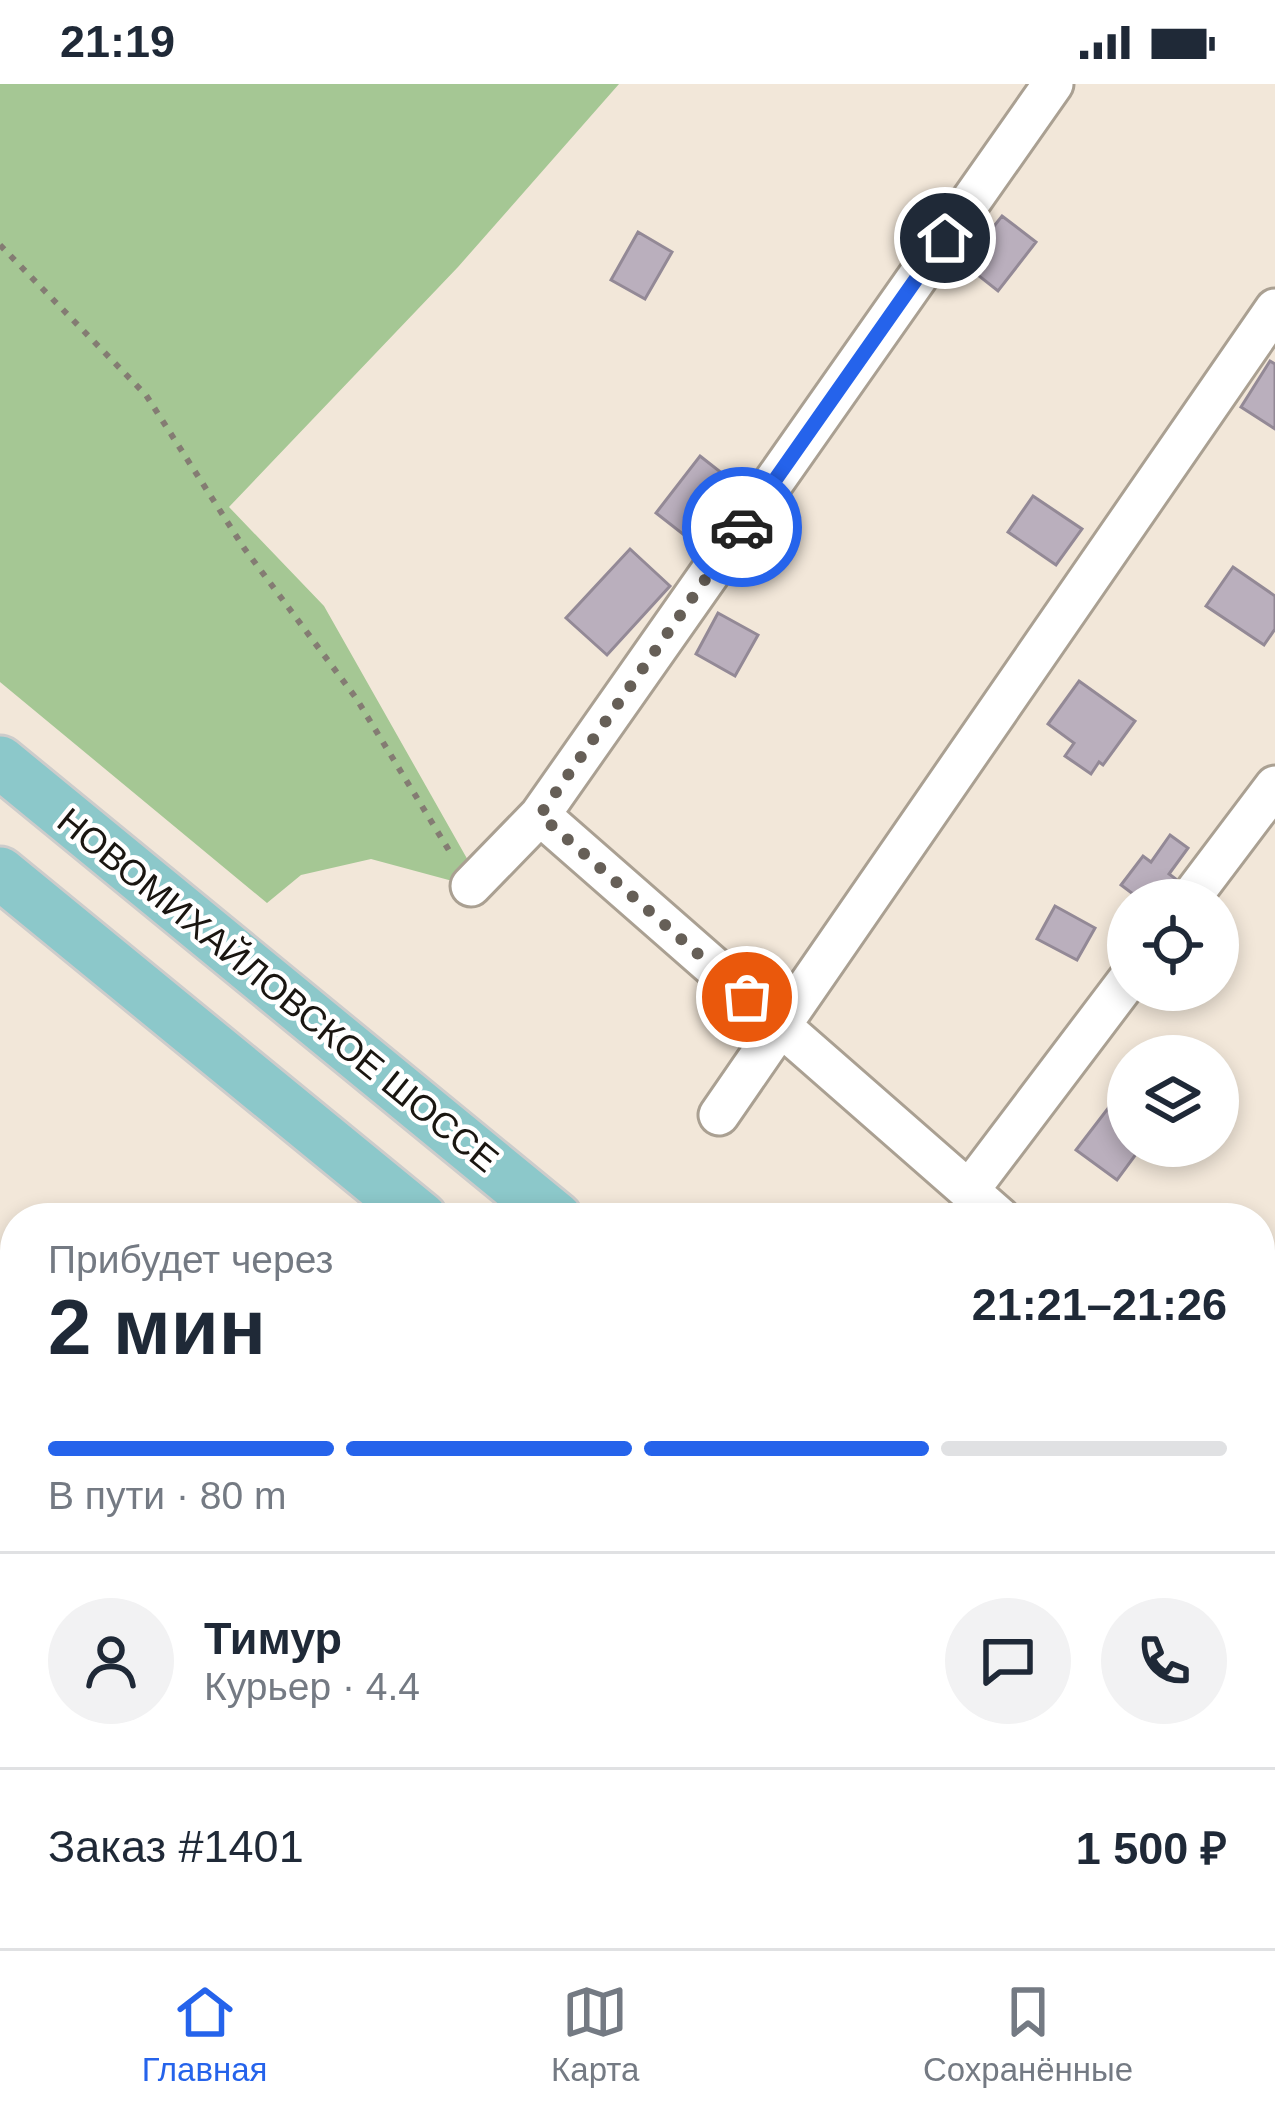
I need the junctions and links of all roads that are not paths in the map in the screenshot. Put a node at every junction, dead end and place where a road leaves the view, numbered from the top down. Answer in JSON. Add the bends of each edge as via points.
{"nodes":[{"id":1,"x":1053,"y":84,"type":"edge"},
{"id":2,"x":1275,"y":309,"type":"edge"},
{"id":3,"x":0,"y":762,"type":"edge"},
{"id":4,"x":1275,"y":786,"type":"edge"},
{"id":5,"x":540,"y":815,"type":"junction"},
{"id":6,"x":0,"y":873,"type":"edge"},
{"id":7,"x":1205,"y":879,"type":"edge"},
{"id":8,"x":471,"y":886,"type":"road end"},
{"id":9,"x":1107,"y":1008,"type":"edge"},
{"id":10,"x":782,"y":1027,"type":"junction"},
{"id":11,"x":719,"y":1115,"type":"dead end"},
{"id":12,"x":970,"y":1189,"type":"junction"},
{"id":13,"x":403,"y":1203,"type":"edge"},
{"id":14,"x":538,"y":1203,"type":"edge"},
{"id":15,"x":984,"y":1203,"type":"edge"}],
"edges":[{"from":1,"to":5,"type":"street"},
{"from":2,"to":10,"type":"street"},
{"from":3,"to":14,"type":"main road","name":"НОВОМИХАЙЛОВСКОЕ ШОССЕ"},
{"from":4,"to":7,"type":"street"},
{"from":5,"to":8,"type":"street"},
{"from":5,"to":10,"type":"street"},
{"from":6,"to":13,"type":"main road"},
{"from":9,"to":12,"type":"street"},
{"from":10,"to":11,"type":"street"},
{"from":10,"to":12,"type":"street"},
{"from":12,"to":15,"type":"street"}]}
